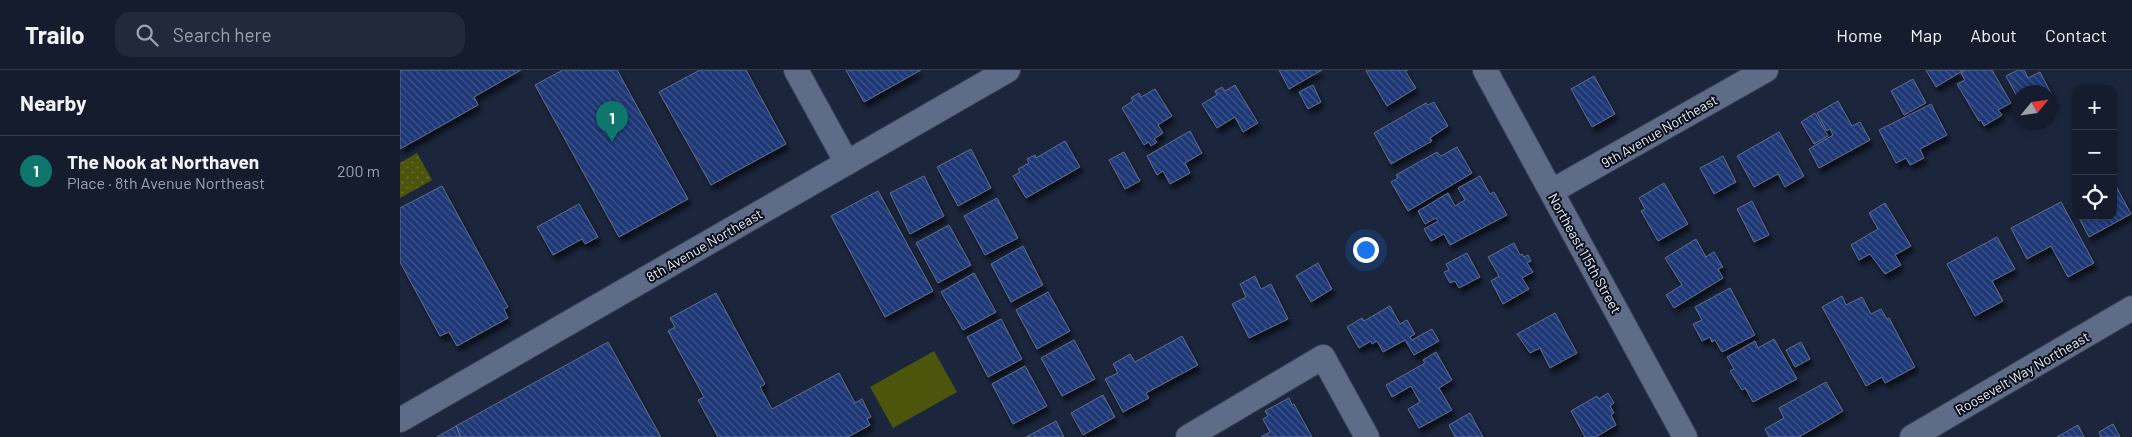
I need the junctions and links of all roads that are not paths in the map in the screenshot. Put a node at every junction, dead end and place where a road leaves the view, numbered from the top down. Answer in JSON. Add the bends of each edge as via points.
{"nodes":[{"id":1,"x":796,"y":70,"type":"edge"},
{"id":2,"x":1008,"y":70,"type":"edge"},
{"id":3,"x":1485,"y":70,"type":"edge"},
{"id":4,"x":1766,"y":70,"type":"edge"},
{"id":5,"x":847,"y":163,"type":"junction"},
{"id":6,"x":1552,"y":191,"type":"junction"},
{"id":7,"x":2132,"y":308,"type":"edge"},
{"id":8,"x":400,"y":420,"type":"edge"},
{"id":9,"x":1188,"y":437,"type":"edge"},
{"id":10,"x":1367,"y":437,"type":"edge"},
{"id":11,"x":1685,"y":437,"type":"edge"},
{"id":12,"x":1912,"y":437,"type":"edge"}],
"edges":[{"from":1,"to":5,"type":"street"},
{"from":2,"to":5,"type":"street","name":"8th Avenue Northeast"},
{"from":3,"to":6,"type":"street","name":"Northeast 115th Street"},
{"from":4,"to":6,"type":"street","name":"9th Avenue Northeast"},
{"from":5,"to":8,"type":"street","name":"8th Avenue Northeast"},
{"from":6,"to":11,"type":"street","name":"Northeast 115th Street"},
{"from":7,"to":12,"type":"street","name":"Roosevelt Way Northeast"},
{"from":9,"to":10,"type":"street","via":[[1323,357]]}]}
